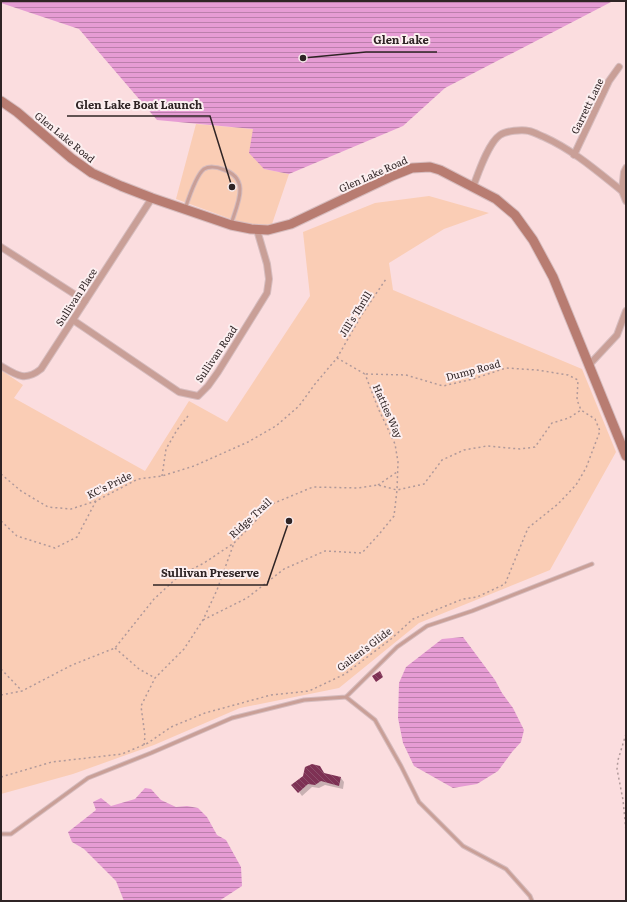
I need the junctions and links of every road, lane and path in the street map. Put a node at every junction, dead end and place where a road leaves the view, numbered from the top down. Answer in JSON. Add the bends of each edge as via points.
{"nodes":[{"id":1,"x":619,"y":67,"type":"dead end"},
{"id":2,"x":1,"y":101,"type":"edge"},
{"id":3,"x":574,"y":155,"type":"junction"},
{"id":4,"x":626,"y":168,"type":"edge"},
{"id":5,"x":473,"y":187,"type":"junction"},
{"id":6,"x":622,"y":191,"type":"junction"},
{"id":7,"x":152,"y":198,"type":"junction"},
{"id":8,"x":626,"y":201,"type":"edge"},
{"id":9,"x":185,"y":209,"type":"junction"},
{"id":10,"x":231,"y":226,"type":"junction"},
{"id":11,"x":257,"y":230,"type":"junction"},
{"id":12,"x":1,"y":247,"type":"edge"},
{"id":13,"x":386,"y":279,"type":"dead end"},
{"id":14,"x":85,"y":301,"type":"junction"},
{"id":15,"x":626,"y":311,"type":"edge"},
{"id":16,"x":73,"y":320,"type":"junction"},
{"id":17,"x":337,"y":358,"type":"junction"},
{"id":18,"x":589,"y":365,"type":"junction"},
{"id":19,"x":1,"y":366,"type":"edge"},
{"id":20,"x":365,"y":374,"type":"junction"},
{"id":21,"x":582,"y":410,"type":"junction"},
{"id":22,"x":188,"y":416,"type":"dead end"},
{"id":23,"x":626,"y":456,"type":"edge"},
{"id":24,"x":398,"y":472,"type":"junction"},
{"id":25,"x":1,"y":474,"type":"edge"},
{"id":26,"x":162,"y":476,"type":"junction"},
{"id":27,"x":378,"y":485,"type":"junction"},
{"id":28,"x":397,"y":490,"type":"junction"},
{"id":29,"x":96,"y":501,"type":"junction"},
{"id":30,"x":1,"y":521,"type":"edge"},
{"id":31,"x":234,"y":543,"type":"junction"},
{"id":32,"x":592,"y":564,"type":"dead end"},
{"id":33,"x":204,"y":620,"type":"junction"},
{"id":34,"x":115,"y":648,"type":"junction"},
{"id":35,"x":1,"y":669,"type":"edge"},
{"id":36,"x":154,"y":678,"type":"junction"},
{"id":37,"x":22,"y":691,"type":"junction"},
{"id":38,"x":1,"y":695,"type":"edge"},
{"id":39,"x":346,"y":697,"type":"junction"},
{"id":40,"x":626,"y":734,"type":"edge"},
{"id":41,"x":144,"y":745,"type":"junction"},
{"id":42,"x":1,"y":777,"type":"edge"},
{"id":43,"x":626,"y":831,"type":"edge"},
{"id":44,"x":1,"y":834,"type":"edge"},
{"id":45,"x":532,"y":901,"type":"edge"}],
"edges":[{"from":1,"to":3,"type":"street","name":"Garrett Lane","via":[[609,81]]},
{"from":2,"to":7,"type":"street","name":"Glen Lake Road","via":[[92,173]]},
{"from":3,"to":5,"type":"street","via":[[553,141],[529,131],[516,130],[500,135],[486,155]]},
{"from":3,"to":6,"type":"street"},
{"from":4,"to":6,"type":"street"},
{"from":5,"to":11,"type":"street","name":"Glen Lake Road","via":[[440,170],[430,167],[412,168],[291,224]]},
{"from":5,"to":18,"type":"street","name":"Glen Lake Road","via":[[496,199],[515,215],[532,240],[553,277]]},
{"from":6,"to":8,"type":"street"},
{"from":7,"to":9,"type":"street","name":"Glen Lake Road"},
{"from":7,"to":14,"type":"street","name":"Sullivan Place"},
{"from":9,"to":10,"type":"street","name":"Glen Lake Road"},
{"from":9,"to":10,"type":"lane","via":[[204,169],[224,169],[238,179],[240,190]]},
{"from":10,"to":11,"type":"street","name":"Glen Lake Road"},
{"from":11,"to":16,"type":"street","name":"Sullivan Road","via":[[267,264],[267,293],[218,372],[198,396],[179,392]]},
{"from":12,"to":14,"type":"street"},
{"from":13,"to":17,"type":"path","name":"Jill's Thrill"},
{"from":14,"to":16,"type":"street","name":"Sullivan Place"},
{"from":15,"to":18,"type":"street","via":[[617,335]]},
{"from":16,"to":19,"type":"street","name":"Sullivan Place","via":[[36,374],[18,376]]},
{"from":17,"to":20,"type":"path"},
{"from":17,"to":26,"type":"path","name":"Jill's Thrill","via":[[299,406],[276,426],[248,442],[194,466]]},
{"from":18,"to":23,"type":"street","name":"Glen Lake Road"},
{"from":20,"to":21,"type":"path","name":"Dump Road","via":[[406,375],[442,386],[506,368],[568,375],[578,380],[577,400]]},
{"from":20,"to":24,"type":"path","name":"Hatties Way","via":[[395,444]]},
{"from":21,"to":28,"type":"path","name":"Ridge Trail","via":[[569,418],[552,423],[535,447],[520,449],[487,446],[464,450],[442,460],[424,484]]},
{"from":21,"to":41,"type":"path","name":"Galien's Glide","via":[[595,419],[600,430],[586,468],[576,485],[558,504],[528,528],[505,584],[477,597],[463,599],[413,619],[345,674],[309,691],[271,695],[205,713],[170,727]]},
{"from":22,"to":26,"type":"path","via":[[166,449]]},
{"from":24,"to":27,"type":"path"},
{"from":24,"to":28,"type":"path","name":"Hatties Way"},
{"from":25,"to":29,"type":"path","name":"KC's Pride","via":[[48,507],[71,509]]},
{"from":26,"to":29,"type":"path","name":"KC's Pride","via":[[138,479]]},
{"from":27,"to":28,"type":"path","name":"Ridge Trail"},
{"from":27,"to":31,"type":"path","name":"Ridge Trail","via":[[357,488],[313,487],[272,504]]},
{"from":28,"to":33,"type":"path","name":"Hatties Way","via":[[394,516],[362,553],[325,551],[284,569],[247,598]]},
{"from":29,"to":30,"type":"path","via":[[77,537],[54,548],[17,536]]},
{"from":31,"to":33,"type":"path"},
{"from":31,"to":34,"type":"path","name":"Ridge Trail","via":[[179,576],[154,599]]},
{"from":32,"to":39,"type":"lane","via":[[427,626],[397,647]]},
{"from":33,"to":36,"type":"path","via":[[184,649]]},
{"from":34,"to":36,"type":"path","via":[[139,669]]},
{"from":34,"to":37,"type":"path","name":"Ridge Trail","via":[[72,665]]},
{"from":35,"to":37,"type":"path"},
{"from":36,"to":41,"type":"path","via":[[141,706]]},
{"from":37,"to":38,"type":"path","name":"Ridge Trail"},
{"from":39,"to":44,"type":"lane","via":[[304,700],[232,718],[151,754],[88,778],[11,834]]},
{"from":39,"to":45,"type":"lane","via":[[375,720],[419,802],[463,846],[506,869]]},
{"from":40,"to":43,"type":"path","via":[[617,769]]},
{"from":41,"to":42,"type":"path","name":"Galien's Glide","via":[[122,754],[52,762]]}]}
